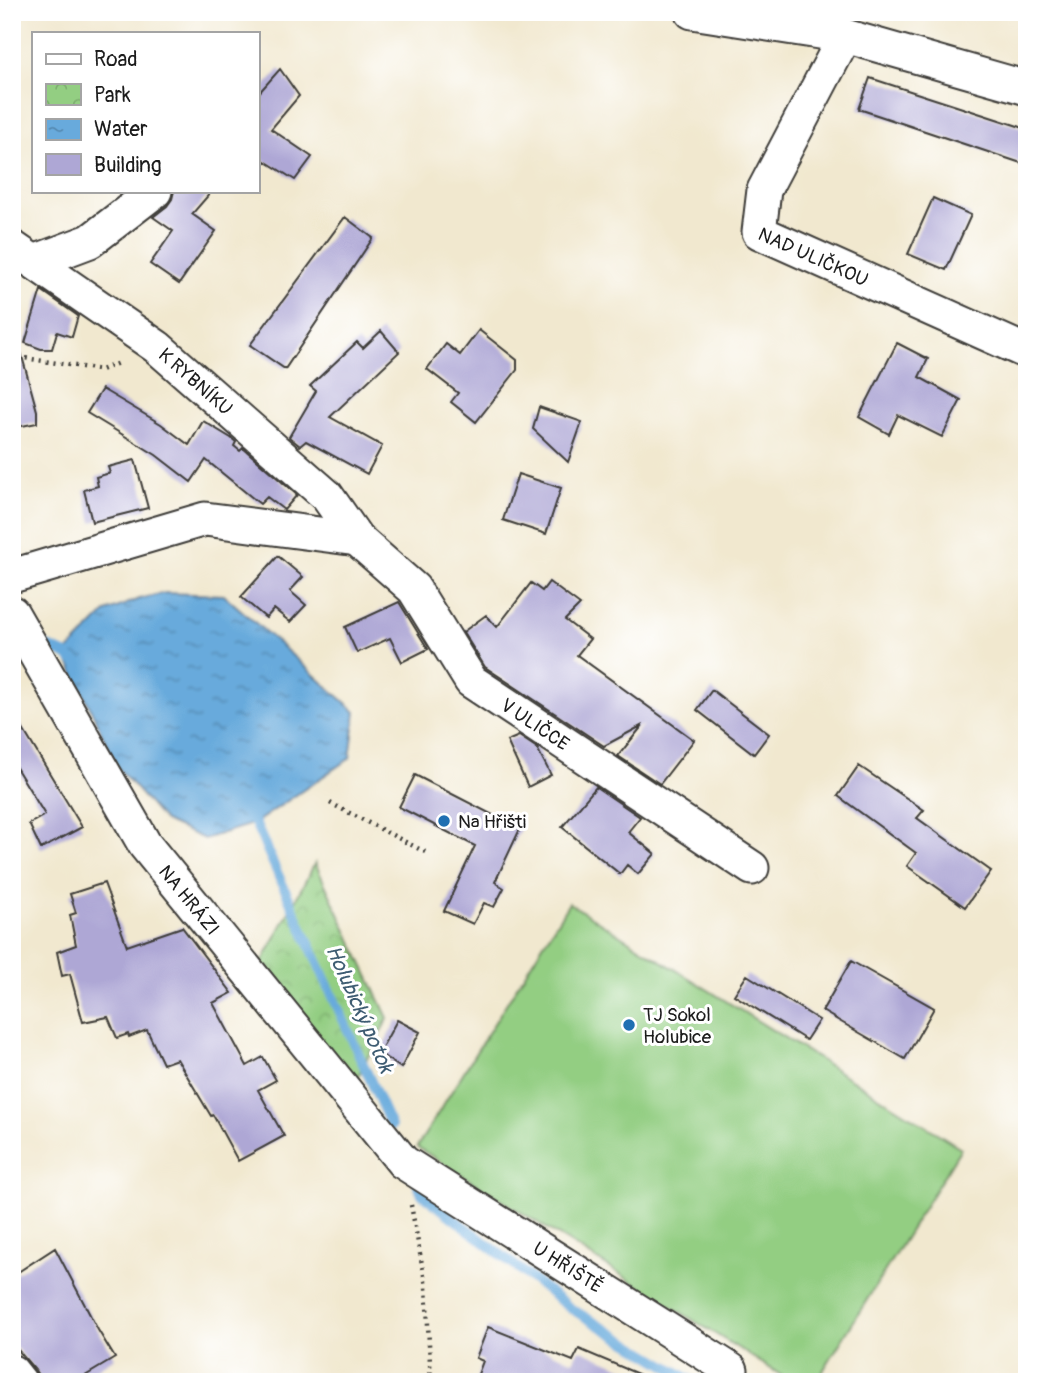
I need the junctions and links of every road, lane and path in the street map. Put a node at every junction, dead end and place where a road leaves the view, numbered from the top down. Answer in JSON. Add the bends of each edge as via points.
{"nodes":[{"id":1,"x":692,"y":12,"type":"edge"},
{"id":2,"x":845,"y":36,"type":"junction"},
{"id":3,"x":1027,"y":88,"type":"edge"},
{"id":4,"x":154,"y":192,"type":"edge"},
{"id":5,"x":23,"y":254,"type":"edge"},
{"id":6,"x":157,"y":347,"type":"junction"},
{"id":7,"x":1027,"y":352,"type":"edge"},
{"id":8,"x":12,"y":356,"type":"edge"},
{"id":9,"x":357,"y":539,"type":"junction"},
{"id":10,"x":12,"y":576,"type":"edge"},
{"id":11,"x":12,"y":613,"type":"edge"},
{"id":12,"x":330,"y":803,"type":"dead end"},
{"id":13,"x":429,"y":854,"type":"dead end"},
{"id":14,"x":752,"y":869,"type":"dead end"},
{"id":15,"x":403,"y":1163,"type":"junction"},
{"id":16,"x":732,"y":1370,"type":"dead end"},
{"id":17,"x":12,"y":1372,"type":"edge"},
{"id":18,"x":20,"y":1382,"type":"edge"},
{"id":19,"x":431,"y":1382,"type":"edge"}],
"edges":[{"from":1,"to":2,"type":"street"},
{"from":2,"to":3,"type":"street"},
{"from":2,"to":7,"type":"street","name":"NAD ULIČKOU","via":[[764,190],[759,232]]},
{"from":4,"to":5,"type":"street","via":[[90,241]]},
{"from":5,"to":6,"type":"street","name":"K RYBNÍKU"},
{"from":6,"to":8,"type":"path","via":[[101,370]]},
{"from":6,"to":9,"type":"street","name":"K RYBNÍKU","via":[[327,496]]},
{"from":9,"to":10,"type":"street","via":[[205,519]]},
{"from":9,"to":14,"type":"street","name":"V ULIČCE","via":[[414,589],[471,681]]},
{"from":11,"to":15,"type":"street","name":"NA HRÁZI","via":[[145,845]]},
{"from":12,"to":13,"type":"path"},
{"from":15,"to":16,"type":"street","name":"U HŘIŠTĚ"},
{"from":15,"to":19,"type":"path","via":[[426,1286]]},
{"from":17,"to":18,"type":"street"}]}
